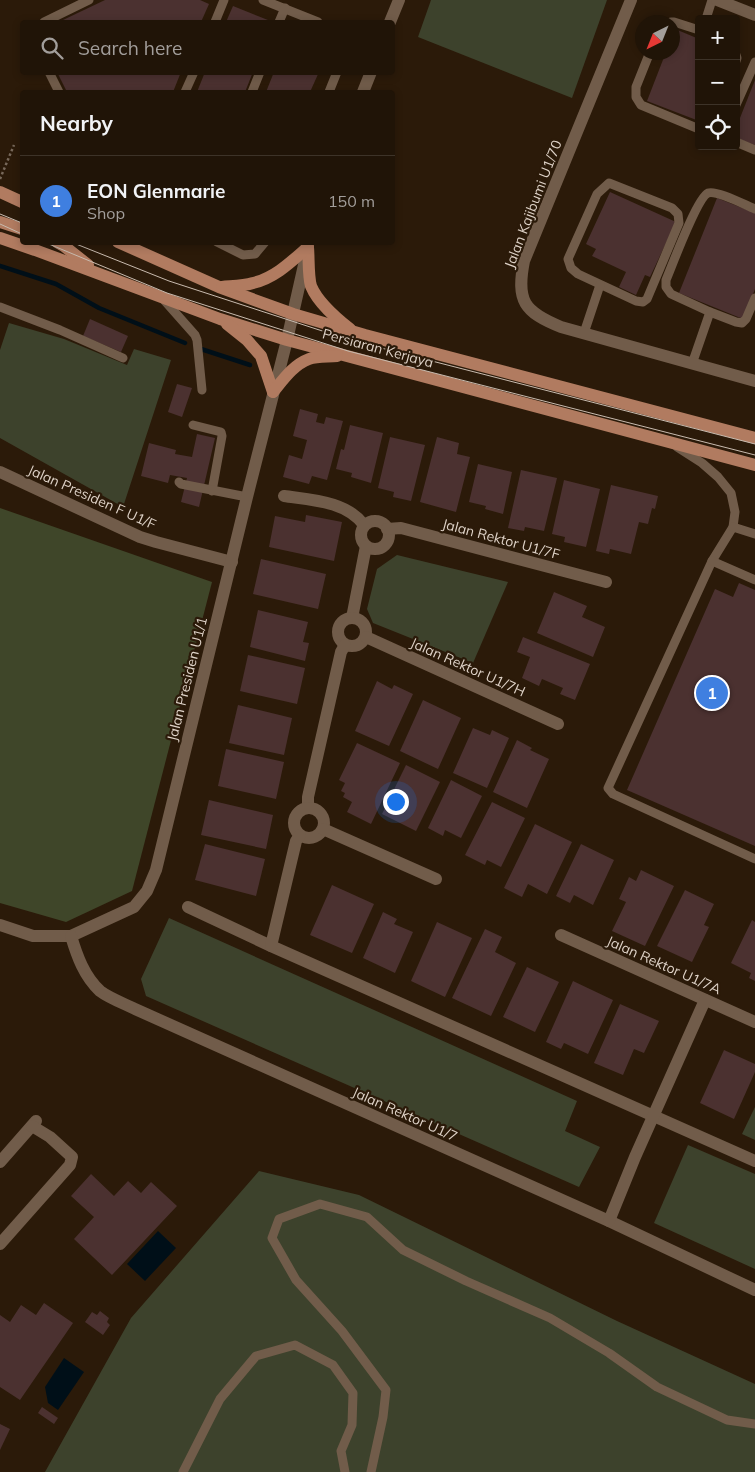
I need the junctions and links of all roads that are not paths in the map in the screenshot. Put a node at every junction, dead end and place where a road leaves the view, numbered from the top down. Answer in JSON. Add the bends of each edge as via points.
{"nodes":[{"id":1,"x":89,"y":0,"type":"edge"},
{"id":2,"x":224,"y":0,"type":"edge"},
{"id":3,"x":263,"y":0,"type":"edge"},
{"id":4,"x":399,"y":0,"type":"edge"},
{"id":5,"x":632,"y":0,"type":"edge"},
{"id":6,"x":712,"y":0,"type":"edge"},
{"id":7,"x":717,"y":0,"type":"edge"},
{"id":8,"x":272,"y":2,"type":"edge"},
{"id":9,"x":284,"y":8,"type":"junction"},
{"id":10,"x":707,"y":15,"type":"edge"},
{"id":11,"x":755,"y":15,"type":"edge"},
{"id":12,"x":48,"y":20,"type":"edge"},
{"id":13,"x":215,"y":20,"type":"edge"},
{"id":14,"x":280,"y":20,"type":"edge"},
{"id":15,"x":313,"y":20,"type":"edge"},
{"id":16,"x":391,"y":20,"type":"edge"},
{"id":17,"x":680,"y":24,"type":"edge"},
{"id":18,"x":695,"y":29,"type":"edge"},
{"id":19,"x":647,"y":60,"type":"edge"},
{"id":20,"x":755,"y":62,"type":"edge"},
{"id":21,"x":50,"y":75,"type":"edge"},
{"id":22,"x":193,"y":75,"type":"edge"},
{"id":23,"x":259,"y":75,"type":"edge"},
{"id":24,"x":336,"y":75,"type":"edge"},
{"id":25,"x":370,"y":75,"type":"edge"},
{"id":26,"x":58,"y":90,"type":"edge"},
{"id":27,"x":186,"y":90,"type":"edge"},
{"id":28,"x":253,"y":90,"type":"edge"},
{"id":29,"x":329,"y":90,"type":"edge"},
{"id":30,"x":364,"y":90,"type":"edge"},
{"id":31,"x":740,"y":96,"type":"edge"},
{"id":32,"x":695,"y":127,"type":"edge"},
{"id":33,"x":740,"y":144,"type":"edge"},
{"id":34,"x":755,"y":150,"type":"edge"},
{"id":35,"x":0,"y":192,"type":"edge"},
{"id":36,"x":0,"y":197,"type":"edge"},
{"id":37,"x":20,"y":201,"type":"edge"},
{"id":38,"x":20,"y":202,"type":"edge"},
{"id":39,"x":755,"y":209,"type":"edge"},
{"id":40,"x":0,"y":222,"type":"edge"},
{"id":41,"x":20,"y":228,"type":"edge"},
{"id":42,"x":0,"y":238,"type":"edge"},
{"id":43,"x":62,"y":245,"type":"edge"},
{"id":44,"x":125,"y":245,"type":"edge"},
{"id":45,"x":223,"y":245,"type":"edge"},
{"id":46,"x":262,"y":245,"type":"edge"},
{"id":47,"x":309,"y":245,"type":"edge"},
{"id":48,"x":97,"y":273,"type":"junction"},
{"id":49,"x":600,"y":285,"type":"junction"},
{"id":50,"x":219,"y":287,"type":"junction"},
{"id":51,"x":162,"y":298,"type":"junction"},
{"id":52,"x":755,"y":298,"type":"edge"},
{"id":53,"x":0,"y":307,"type":"edge"},
{"id":54,"x":710,"y":312,"type":"junction"},
{"id":55,"x":293,"y":314,"type":"junction"},
{"id":56,"x":220,"y":319,"type":"junction"},
{"id":57,"x":354,"y":332,"type":"junction"},
{"id":58,"x":584,"y":333,"type":"junction"},
{"id":59,"x":287,"y":340,"type":"junction"},
{"id":60,"x":346,"y":354,"type":"junction"},
{"id":61,"x":123,"y":358,"type":"dead end"},
{"id":62,"x":692,"y":364,"type":"junction"},
{"id":63,"x":755,"y":380,"type":"edge"},
{"id":64,"x":202,"y":390,"type":"dead end"},
{"id":65,"x":274,"y":392,"type":"junction"},
{"id":66,"x":193,"y":425,"type":"dead end"},
{"id":67,"x":755,"y":438,"type":"edge"},
{"id":68,"x":669,"y":443,"type":"junction"},
{"id":69,"x":755,"y":465,"type":"edge"},
{"id":70,"x":0,"y":472,"type":"edge"},
{"id":71,"x":179,"y":482,"type":"dead end"},
{"id":72,"x":212,"y":491,"type":"junction"},
{"id":73,"x":284,"y":496,"type":"dead end"},
{"id":74,"x":247,"y":497,"type":"junction"},
{"id":75,"x":364,"y":525,"type":"junction"},
{"id":76,"x":733,"y":527,"type":"junction"},
{"id":77,"x":388,"y":528,"type":"junction"},
{"id":78,"x":755,"y":534,"type":"edge"},
{"id":79,"x":366,"y":546,"type":"junction"},
{"id":80,"x":712,"y":561,"type":"junction"},
{"id":81,"x":232,"y":562,"type":"junction"},
{"id":82,"x":755,"y":580,"type":"edge"},
{"id":83,"x":606,"y":582,"type":"dead end"},
{"id":84,"x":352,"y":618,"type":"junction"},
{"id":85,"x":366,"y":637,"type":"junction"},
{"id":86,"x":345,"y":644,"type":"junction"},
{"id":87,"x":558,"y":724,"type":"dead end"},
{"id":88,"x":308,"y":808,"type":"junction"},
{"id":89,"x":323,"y":829,"type":"junction"},
{"id":90,"x":300,"y":835,"type":"junction"},
{"id":91,"x":755,"y":859,"type":"edge"},
{"id":92,"x":436,"y":879,"type":"dead end"},
{"id":93,"x":188,"y":908,"type":"dead end"},
{"id":94,"x":0,"y":925,"type":"edge"},
{"id":95,"x":71,"y":936,"type":"junction"},
{"id":96,"x":561,"y":936,"type":"dead end"},
{"id":97,"x":270,"y":946,"type":"junction"},
{"id":98,"x":705,"y":1000,"type":"junction"},
{"id":99,"x":755,"y":1022,"type":"edge"},
{"id":100,"x":653,"y":1116,"type":"junction"},
{"id":101,"x":755,"y":1161,"type":"edge"},
{"id":102,"x":0,"y":1162,"type":"edge"},
{"id":103,"x":609,"y":1221,"type":"junction"},
{"id":104,"x":0,"y":1244,"type":"edge"},
{"id":105,"x":755,"y":1290,"type":"edge"},
{"id":106,"x":755,"y":1424,"type":"edge"},
{"id":107,"x":183,"y":1472,"type":"edge"},
{"id":108,"x":345,"y":1472,"type":"edge"},
{"id":109,"x":371,"y":1472,"type":"edge"}],
"edges":[{"from":1,"to":12,"type":"lane"},
{"from":2,"to":13,"type":"lane"},
{"from":3,"to":8,"type":"lane"},
{"from":4,"to":16,"type":"street"},
{"from":5,"to":58,"type":"street","name":"Jalan Kajibumi U1/70","via":[[524,262],[520,279],[522,299],[530,309],[543,319]]},
{"from":6,"to":10,"type":"lane"},
{"from":7,"to":11,"type":"street"},
{"from":8,"to":9,"type":"lane"},
{"from":9,"to":14,"type":"lane"},
{"from":9,"to":15,"type":"lane"},
{"from":17,"to":18,"type":"lane"},
{"from":19,"to":32,"type":"lane","via":[[636,87],[636,97],[641,105]]},
{"from":20,"to":31,"type":"lane"},
{"from":21,"to":26,"type":"lane"},
{"from":22,"to":27,"type":"lane"},
{"from":23,"to":28,"type":"lane"},
{"from":24,"to":29,"type":"lane"},
{"from":25,"to":30,"type":"street"},
{"from":33,"to":34,"type":"lane"},
{"from":35,"to":37,"type":"main road"},
{"from":36,"to":38,"type":"main road"},
{"from":39,"to":54,"type":"lane","via":[[716,193],[708,193],[702,198],[682,239],[666,287],[671,294]]},
{"from":40,"to":41,"type":"main road"},
{"from":42,"to":48,"type":"main road","name":"Persiaran Kerjaya"},
{"from":43,"to":48,"type":"main road"},
{"from":44,"to":50,"type":"main road","name":"Persiaran Kerjaya"},
{"from":45,"to":46,"type":"lane","via":[[243,256],[255,254]]},
{"from":47,"to":50,"type":"main road","via":[[281,271],[263,280]]},
{"from":47,"to":55,"type":"street","name":"Jalan Presiden U1/1"},
{"from":47,"to":57,"type":"main road","via":[[311,284],[318,298]]},
{"from":48,"to":51,"type":"main road","name":"Persiaran Kerjaya"},
{"from":49,"to":49,"type":"lane","via":[[578,274],[571,268],[568,258],[602,188],[608,183],[672,208],[678,214],[679,223],[648,299],[636,301]]},
{"from":49,"to":58,"type":"lane"},
{"from":50,"to":55,"type":"main road","name":"Persiaran Kerjaya"},
{"from":51,"to":56,"type":"main road","name":"Persiaran Kerjaya"},
{"from":51,"to":64,"type":"lane","via":[[195,335]]},
{"from":52,"to":54,"type":"lane","via":[[742,323]]},
{"from":53,"to":61,"type":"lane"},
{"from":54,"to":62,"type":"lane"},
{"from":55,"to":57,"type":"main road","name":"Persiaran Kerjaya"},
{"from":55,"to":59,"type":"street","name":"Jalan Presiden U1/1"},
{"from":56,"to":59,"type":"main road","name":"Persiaran Kerjaya"},
{"from":56,"to":65,"type":"main road","via":[[261,356]]},
{"from":57,"to":67,"type":"main road","name":"Persiaran Kerjaya"},
{"from":58,"to":62,"type":"street","name":"Jalan Kajibumi U1/70"},
{"from":59,"to":60,"type":"main road","name":"Persiaran Kerjaya"},
{"from":59,"to":65,"type":"street","name":"Jalan Presiden U1/1"},
{"from":60,"to":65,"type":"main road","via":[[301,362]]},
{"from":60,"to":68,"type":"main road","name":"Persiaran Kerjaya"},
{"from":62,"to":63,"type":"street","name":"Jalan Kajibumi U1/70"},
{"from":65,"to":74,"type":"street","name":"Jalan Presiden U1/1"},
{"from":66,"to":72,"type":"lane","via":[[220,432],[222,436]]},
{"from":68,"to":69,"type":"main road","name":"Persiaran Kerjaya"},
{"from":68,"to":76,"type":"lane","via":[[702,463],[731,492],[735,512]]},
{"from":70,"to":81,"type":"street","name":"Jalan Presiden F U1/F","via":[[140,537]]},
{"from":71,"to":72,"type":"lane"},
{"from":72,"to":74,"type":"lane"},
{"from":73,"to":75,"type":"street","via":[[335,505],[358,517]]},
{"from":74,"to":81,"type":"street","name":"Jalan Presiden U1/1"},
{"from":75,"to":77,"type":"street","via":[[377,521]]},
{"from":75,"to":79,"type":"street","via":[[360,534]]},
{"from":76,"to":78,"type":"lane"},
{"from":76,"to":80,"type":"lane"},
{"from":77,"to":79,"type":"street","via":[[389,538],[384,546],[375,549]]},
{"from":77,"to":83,"type":"street","name":"Jalan Rektor U1/7F","via":[[401,528]]},
{"from":79,"to":84,"type":"street"},
{"from":80,"to":82,"type":"lane"},
{"from":80,"to":91,"type":"lane","via":[[608,788],[613,794]]},
{"from":81,"to":95,"type":"street","name":"Jalan Presiden U1/1","via":[[156,870],[147,891],[134,907]]},
{"from":84,"to":85,"type":"street","via":[[364,624]]},
{"from":84,"to":86,"type":"street","via":[[344,621],[339,629],[339,638]]},
{"from":85,"to":86,"type":"street","via":[[357,646]]},
{"from":85,"to":87,"type":"street","name":"Jalan Rektor U1/7H"},
{"from":86,"to":88,"type":"street","via":[[321,739]]},
{"from":88,"to":89,"type":"street","via":[[321,815]]},
{"from":88,"to":90,"type":"street","via":[[300,811],[295,819],[295,828]]},
{"from":89,"to":90,"type":"street","via":[[317,836]]},
{"from":89,"to":92,"type":"street"},
{"from":90,"to":97,"type":"street"},
{"from":93,"to":97,"type":"street"},
{"from":94,"to":95,"type":"street","name":"Jalan Presiden U1/1","via":[[33,936]]},
{"from":95,"to":103,"type":"street","name":"Jalan Rektor U1/7","via":[[79,961],[101,992]]},
{"from":96,"to":98,"type":"street","name":"Jalan Rektor U1/7A"},
{"from":97,"to":100,"type":"street"},
{"from":98,"to":99,"type":"street","name":"Jalan Rektor U1/7A"},
{"from":98,"to":100,"type":"street"},
{"from":100,"to":101,"type":"street"},
{"from":100,"to":103,"type":"street"},
{"from":102,"to":104,"type":"street","via":[[34,1123],[72,1157],[70,1165]]},
{"from":103,"to":105,"type":"street","name":"Jalan Rektor U1/7"},
{"from":106,"to":109,"type":"lane","via":[[727,1420],[657,1387],[609,1353],[550,1318],[403,1250],[367,1217],[320,1204],[279,1219],[272,1238],[296,1280],[342,1330],[386,1390]]},
{"from":107,"to":108,"type":"lane","via":[[220,1399],[256,1356],[295,1345],[333,1365],[353,1393],[352,1425],[341,1451]]}]}
